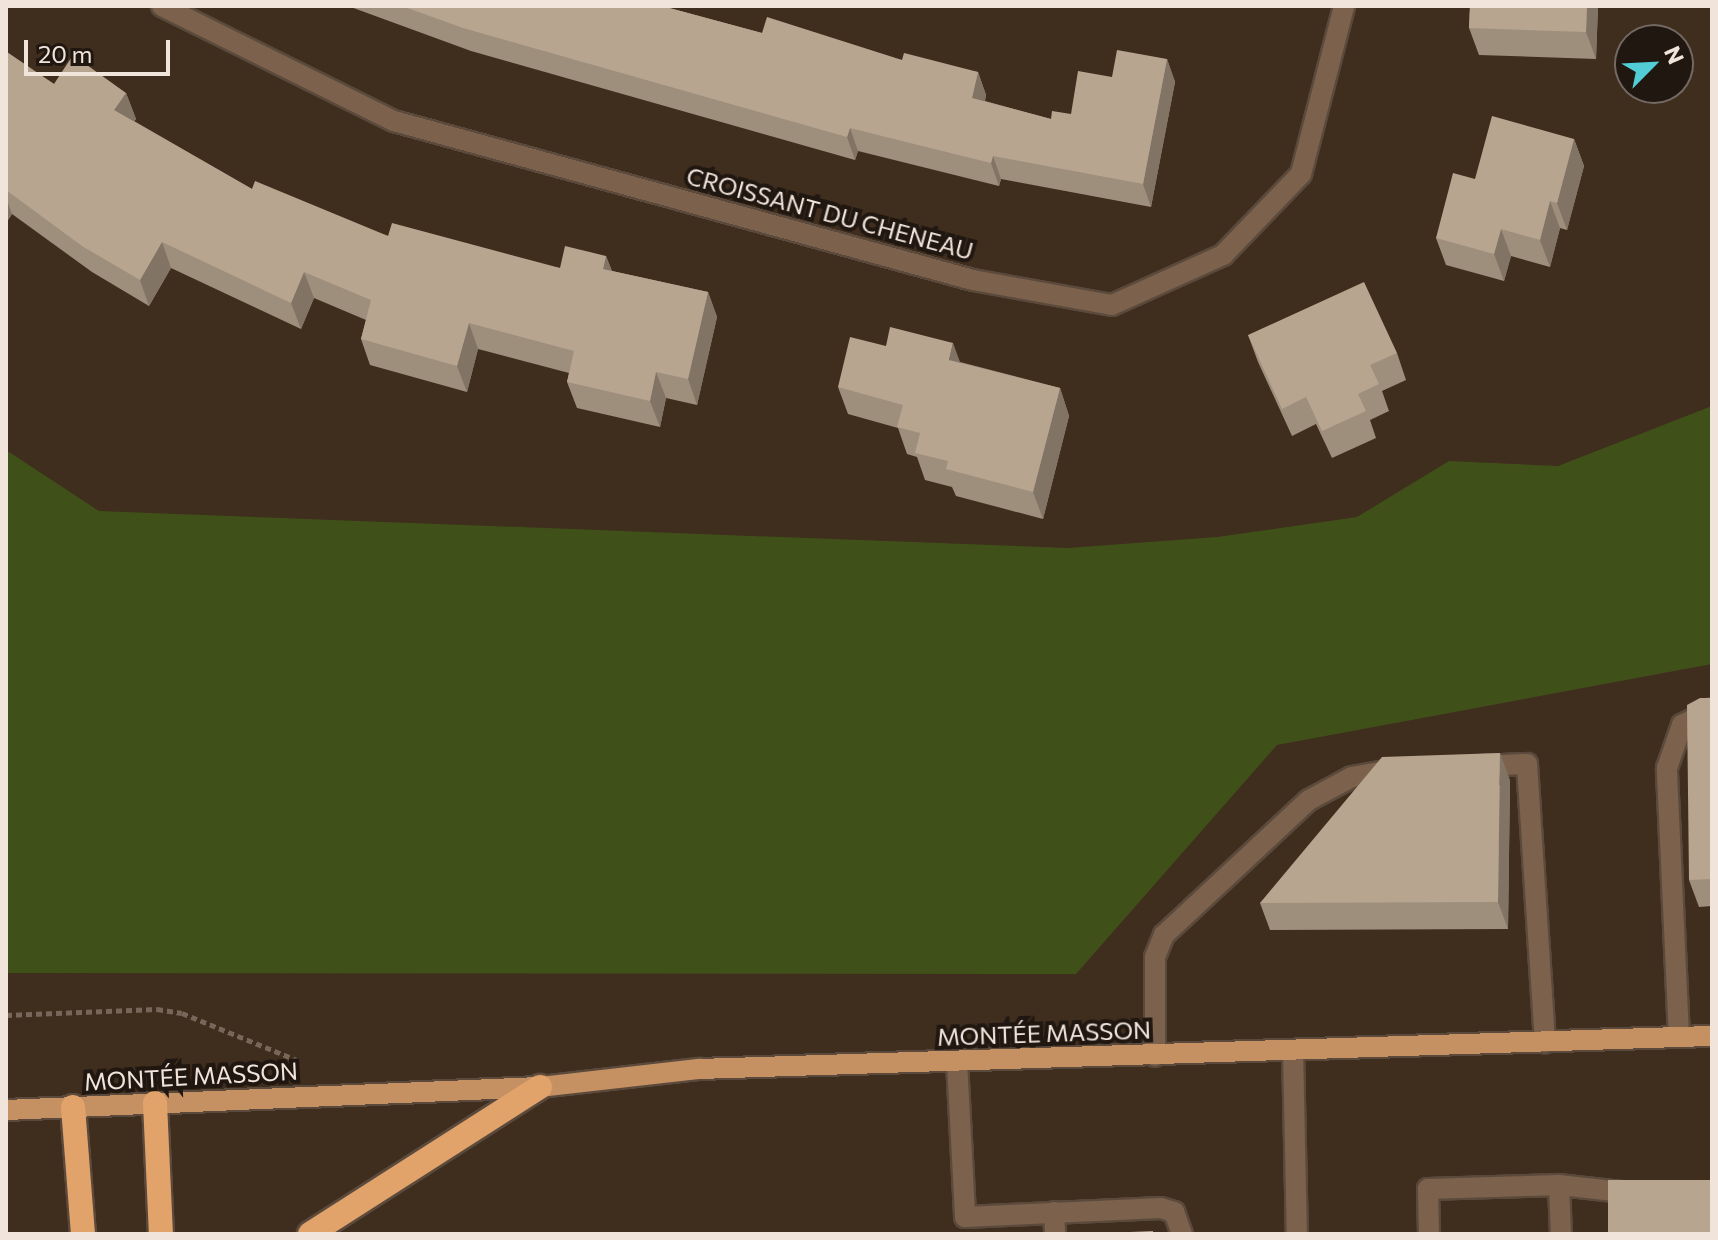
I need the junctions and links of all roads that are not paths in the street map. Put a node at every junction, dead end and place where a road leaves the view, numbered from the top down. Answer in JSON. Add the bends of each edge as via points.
{"nodes":[{"id":1,"x":162,"y":6,"type":"edge"},
{"id":2,"x":1344,"y":6,"type":"edge"},
{"id":3,"x":1712,"y":709,"type":"edge"},
{"id":4,"x":1455,"y":767,"type":"edge"},
{"id":5,"x":1412,"y":768,"type":"edge"},
{"id":6,"x":1712,"y":1036,"type":"edge"},
{"id":7,"x":1679,"y":1037,"type":"junction"},
{"id":8,"x":1545,"y":1042,"type":"junction"},
{"id":9,"x":1293,"y":1050,"type":"junction"},
{"id":10,"x":1155,"y":1056,"type":"junction"},
{"id":11,"x":957,"y":1062,"type":"junction"},
{"id":12,"x":540,"y":1087,"type":"junction"},
{"id":13,"x":155,"y":1103,"type":"junction"},
{"id":14,"x":73,"y":1107,"type":"junction"},
{"id":15,"x":6,"y":1110,"type":"edge"},
{"id":16,"x":1559,"y":1185,"type":"junction"},
{"id":17,"x":1651,"y":1193,"type":"edge"},
{"id":18,"x":1054,"y":1212,"type":"junction"},
{"id":19,"x":83,"y":1234,"type":"edge"},
{"id":20,"x":161,"y":1234,"type":"edge"},
{"id":21,"x":310,"y":1234,"type":"edge"},
{"id":22,"x":1055,"y":1234,"type":"edge"},
{"id":23,"x":1182,"y":1234,"type":"edge"},
{"id":24,"x":1297,"y":1234,"type":"edge"},
{"id":25,"x":1429,"y":1234,"type":"edge"},
{"id":26,"x":1561,"y":1234,"type":"edge"}],
"edges":[{"from":1,"to":2,"type":"street","name":"CROISSANT DU CHENEAU","via":[[394,121],[973,280],[1112,305],[1223,255],[1301,174]]},
{"from":3,"to":7,"type":"street","via":[[1682,725],[1667,768]]},
{"from":4,"to":8,"type":"street","via":[[1527,764]]},
{"from":5,"to":10,"type":"street","via":[[1352,777],[1309,800],[1164,935],[1155,957]]},
{"from":6,"to":7,"type":"main road","name":"MONTÉE MASSON"},
{"from":7,"to":8,"type":"main road","name":"MONTÉE MASSON"},
{"from":8,"to":9,"type":"main road","name":"MONTÉE MASSON"},
{"from":9,"to":10,"type":"main road","name":"MONTÉE MASSON"},
{"from":9,"to":24,"type":"street"},
{"from":10,"to":11,"type":"main road","name":"MONTÉE MASSON"},
{"from":11,"to":12,"type":"main road","name":"MONTÉE MASSON","via":[[699,1069]]},
{"from":11,"to":18,"type":"street","via":[[965,1217]]},
{"from":12,"to":13,"type":"main road","name":"MONTÉE MASSON"},
{"from":12,"to":21,"type":"highway"},
{"from":13,"to":14,"type":"main road","name":"MONTÉE MASSON"},
{"from":13,"to":20,"type":"highway"},
{"from":14,"to":15,"type":"main road","name":"MONTÉE MASSON"},
{"from":14,"to":19,"type":"highway"},
{"from":16,"to":17,"type":"street","via":[[1606,1195]]},
{"from":16,"to":25,"type":"street","via":[[1428,1189]]},
{"from":16,"to":26,"type":"street"},
{"from":18,"to":22,"type":"street"},
{"from":18,"to":23,"type":"street","via":[[1161,1208],[1174,1212]]}]}
